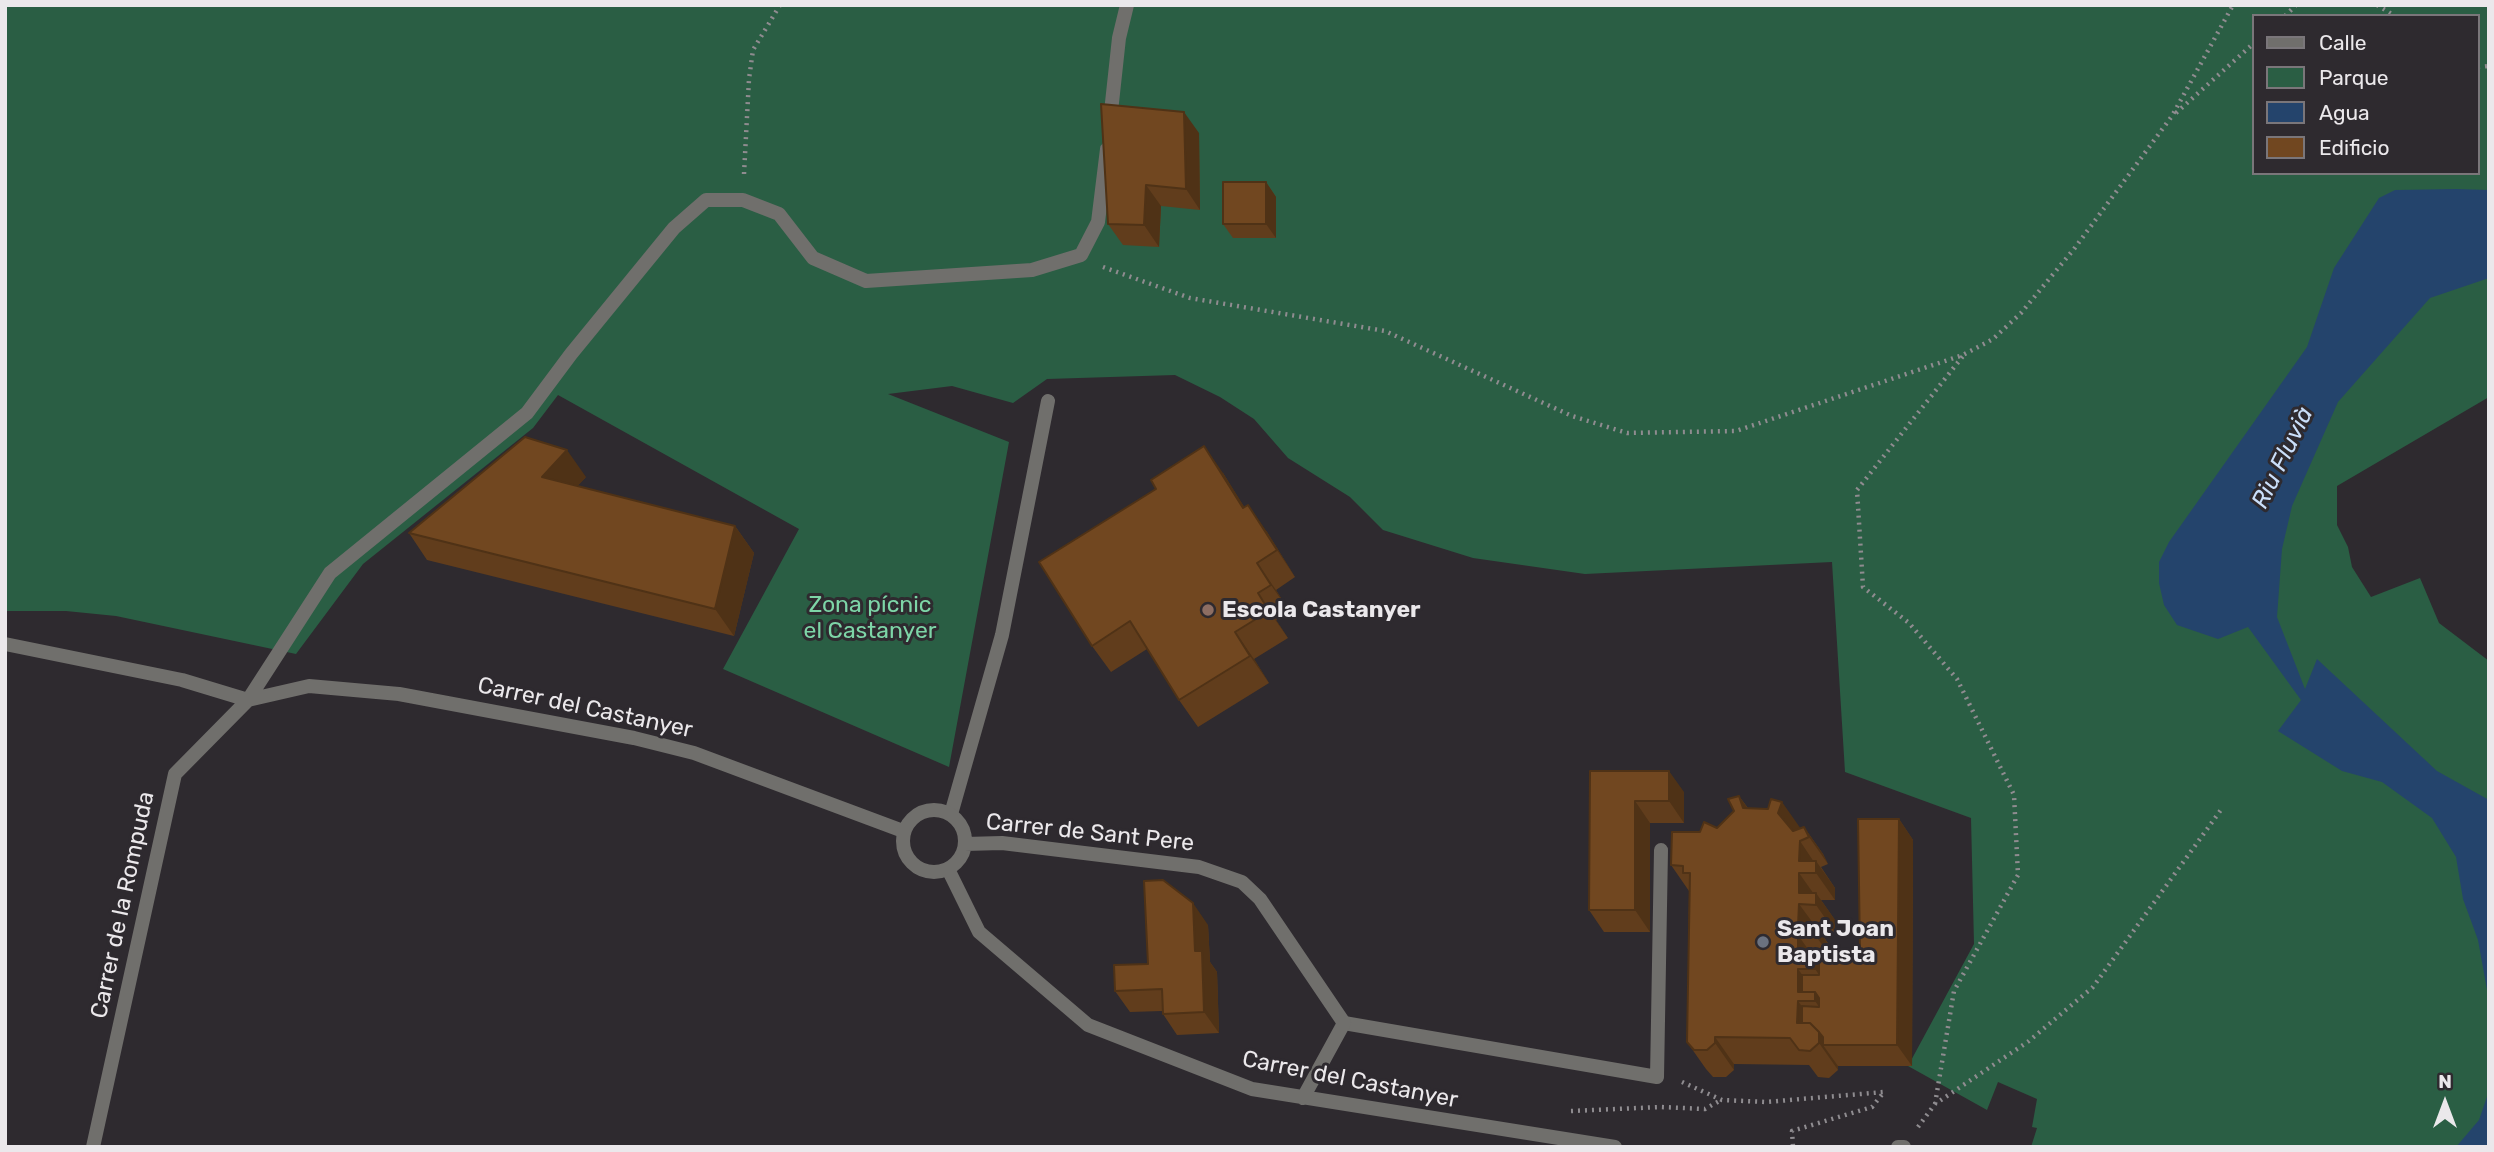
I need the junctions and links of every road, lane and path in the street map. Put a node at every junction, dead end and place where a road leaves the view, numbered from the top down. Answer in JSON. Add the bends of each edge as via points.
{"nodes":[{"id":1,"x":780,"y":5,"type":"edge"},
{"id":2,"x":1127,"y":5,"type":"edge"},
{"id":3,"x":2233,"y":5,"type":"edge"},
{"id":4,"x":2252,"y":45,"type":"edge"},
{"id":5,"x":2172,"y":116,"type":"junction"},
{"id":6,"x":743,"y":200,"type":"junction"},
{"id":7,"x":1081,"y":255,"type":"junction"},
{"id":8,"x":1963,"y":355,"type":"junction"},
{"id":9,"x":1048,"y":401,"type":"dead end"},
{"id":10,"x":5,"y":644,"type":"edge"},
{"id":11,"x":248,"y":701,"type":"junction"},
{"id":12,"x":2223,"y":807,"type":"dead end"},
{"id":13,"x":951,"y":814,"type":"junction"},
{"id":14,"x":903,"y":831,"type":"junction"},
{"id":15,"x":965,"y":844,"type":"junction"},
{"id":16,"x":1661,"y":850,"type":"dead end"},
{"id":17,"x":948,"y":869,"type":"junction"},
{"id":18,"x":1344,"y":1023,"type":"junction"},
{"id":19,"x":1657,"y":1077,"type":"junction"},
{"id":20,"x":1303,"y":1098,"type":"junction"},
{"id":21,"x":1722,"y":1100,"type":"junction"},
{"id":22,"x":1565,"y":1111,"type":"dead end"},
{"id":23,"x":93,"y":1147,"type":"edge"},
{"id":24,"x":1615,"y":1147,"type":"edge"},
{"id":25,"x":1793,"y":1147,"type":"edge"},
{"id":26,"x":1898,"y":1147,"type":"edge"},
{"id":27,"x":1904,"y":1147,"type":"edge"}],
"edges":[{"from":1,"to":6,"type":"path","via":[[753,50]]},
{"from":2,"to":7,"type":"street","via":[[1119,38],[1098,222]]},
{"from":3,"to":5,"type":"path"},
{"from":4,"to":5,"type":"path"},
{"from":5,"to":8,"type":"path","via":[[2021,313],[1993,339]]},
{"from":6,"to":7,"type":"street","via":[[779,214],[813,258],[866,281],[1031,270]]},
{"from":6,"to":11,"type":"street","name":"Carrer de la Rompuda","via":[[706,200],[674,228],[527,413],[330,573]]},
{"from":7,"to":8,"type":"path","via":[[1118,275],[1190,298],[1385,331],[1572,416],[1627,433],[1736,431]]},
{"from":8,"to":12,"type":"path","via":[[1857,490],[1863,587],[1909,623],[1957,679],[2014,795],[2018,876],[1954,991],[1935,1104],[2029,1041],[2093,987]]},
{"from":9,"to":13,"type":"street","via":[[1002,635]]},
{"from":10,"to":11,"type":"street","via":[[182,680]]},
{"from":11,"to":14,"type":"street","name":"Carrer del Castanyer","via":[[309,685],[399,694],[634,738],[694,753]]},
{"from":11,"to":23,"type":"street","name":"Carrer de la Rompuda","via":[[175,774]]},
{"from":13,"to":14,"type":"street","via":[[940,810],[918,813]]},
{"from":13,"to":15,"type":"street","via":[[962,827]]},
{"from":14,"to":17,"type":"street","via":[[902,846],[919,869]]},
{"from":15,"to":17,"type":"street","via":[[957,863]]},
{"from":15,"to":18,"type":"street","name":"Carrer de Sant Pere","via":[[1002,843],[1199,867],[1242,882],[1260,899]]},
{"from":16,"to":19,"type":"street"},
{"from":17,"to":20,"type":"street","name":"Carrer del Castanyer","via":[[979,932],[1088,1025],[1252,1089]]},
{"from":18,"to":19,"type":"street"},
{"from":18,"to":20,"type":"street"},
{"from":19,"to":21,"type":"path","via":[[1676,1080]]},
{"from":20,"to":24,"type":"street","name":"Carrer del Castanyer"},
{"from":21,"to":22,"type":"path","via":[[1705,1109]]},
{"from":21,"to":25,"type":"path","via":[[1766,1102],[1884,1092],[1872,1107],[1792,1131]]},
{"from":26,"to":27,"type":"street"}]}
